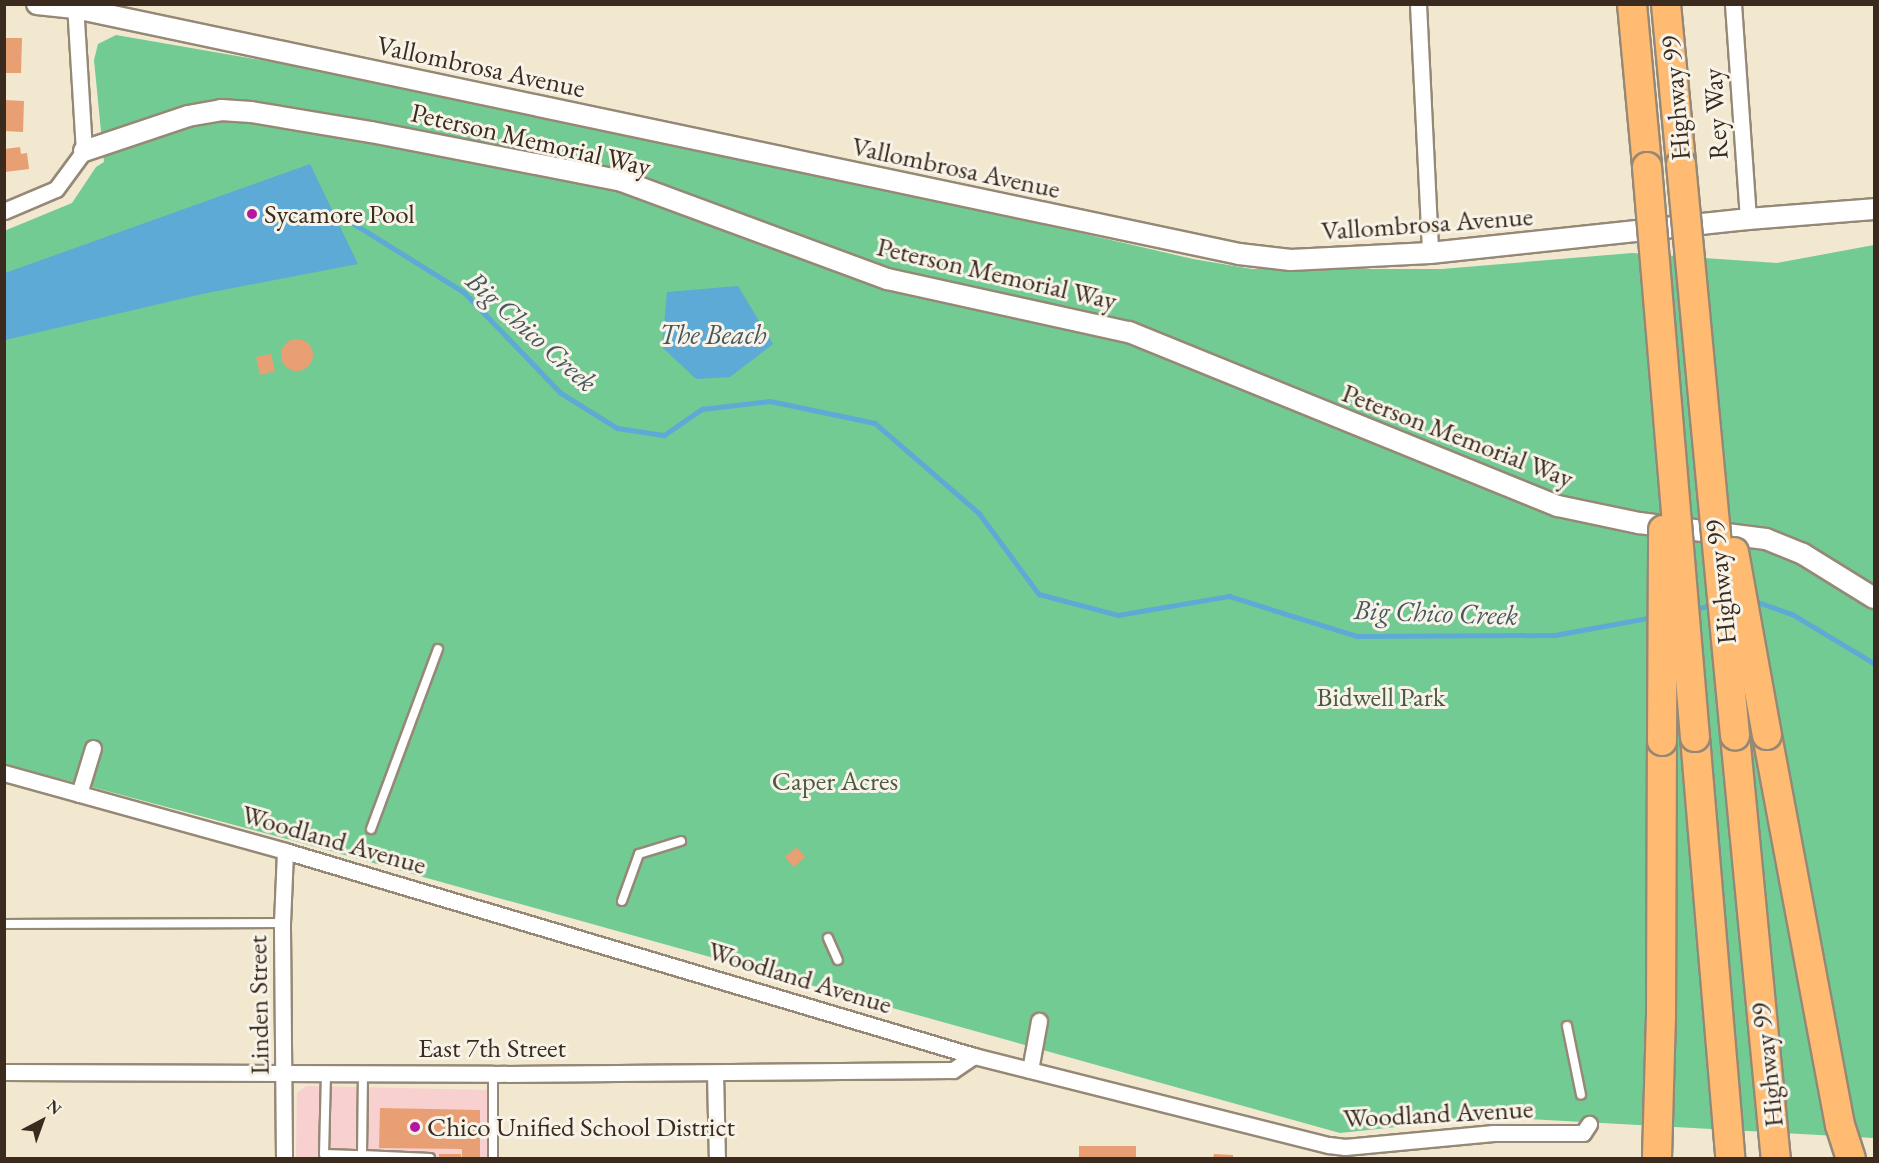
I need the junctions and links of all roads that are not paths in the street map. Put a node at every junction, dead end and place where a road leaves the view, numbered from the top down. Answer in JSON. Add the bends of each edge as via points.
{"nodes":[{"id":1,"x":37,"y":4,"type":"edge"},
{"id":2,"x":1418,"y":4,"type":"edge"},
{"id":3,"x":1632,"y":4,"type":"edge"},
{"id":4,"x":1666,"y":4,"type":"edge"},
{"id":5,"x":1732,"y":4,"type":"edge"},
{"id":6,"x":75,"y":6,"type":"edge"},
{"id":7,"x":84,"y":151,"type":"junction"},
{"id":8,"x":1875,"y":209,"type":"edge"},
{"id":9,"x":4,"y":211,"type":"edge"},
{"id":10,"x":1748,"y":219,"type":"junction"},
{"id":11,"x":1430,"y":253,"type":"junction"},
{"id":12,"x":1709,"y":467,"type":"junction"},
{"id":13,"x":1674,"y":478,"type":"junction"},
{"id":14,"x":1875,"y":598,"type":"edge"},
{"id":15,"x":438,"y":649,"type":"dead end"},
{"id":16,"x":93,"y":748,"type":"dead end"},
{"id":17,"x":4,"y":773,"type":"edge"},
{"id":18,"x":79,"y":794,"type":"junction"},
{"id":19,"x":371,"y":829,"type":"dead end"},
{"id":20,"x":681,"y":841,"type":"dead end"},
{"id":21,"x":285,"y":851,"type":"junction"},
{"id":22,"x":622,"y":901,"type":"dead end"},
{"id":23,"x":282,"y":923,"type":"junction"},
{"id":24,"x":4,"y":924,"type":"edge"},
{"id":25,"x":828,"y":938,"type":"dead end"},
{"id":26,"x":838,"y":960,"type":"dead end"},
{"id":27,"x":1039,"y":1021,"type":"dead end"},
{"id":28,"x":1567,"y":1026,"type":"dead end"},
{"id":29,"x":974,"y":1056,"type":"junction"},
{"id":30,"x":1030,"y":1070,"type":"junction"},
{"id":31,"x":4,"y":1072,"type":"edge"},
{"id":32,"x":284,"y":1073,"type":"junction"},
{"id":33,"x":326,"y":1073,"type":"junction"},
{"id":34,"x":363,"y":1073,"type":"junction"},
{"id":35,"x":716,"y":1073,"type":"junction"},
{"id":36,"x":493,"y":1074,"type":"junction"},
{"id":37,"x":1581,"y":1095,"type":"dead end"},
{"id":38,"x":1589,"y":1124,"type":"dead end"},
{"id":39,"x":362,"y":1155,"type":"junction"},
{"id":40,"x":284,"y":1158,"type":"edge"},
{"id":41,"x":430,"y":1158,"type":"edge"},
{"id":42,"x":493,"y":1158,"type":"edge"},
{"id":43,"x":717,"y":1158,"type":"edge"},
{"id":44,"x":1658,"y":1158,"type":"edge"},
{"id":45,"x":1730,"y":1158,"type":"edge"},
{"id":46,"x":1776,"y":1158,"type":"edge"},
{"id":47,"x":1851,"y":1158,"type":"edge"}],
"edges":[{"from":1,"to":6,"type":"street","name":"Vallombrosa Avenue"},
{"from":2,"to":11,"type":"street"},
{"from":3,"to":13,"type":"highway","name":"Highway 99","bridge":true},
{"from":4,"to":12,"type":"highway","name":"Highway 99","bridge":true},
{"from":5,"to":10,"type":"street","name":"Rey Way"},
{"from":6,"to":7,"type":"street"},
{"from":6,"to":11,"type":"street","name":"Vallombrosa Avenue","via":[[1239,254],[1291,260]]},
{"from":7,"to":9,"type":"street","via":[[56,189]]},
{"from":7,"to":14,"type":"street","name":"Peterson Memorial Way","via":[[188,116],[221,110],[371,132],[622,182],[887,279],[1129,332],[1558,506],[1639,523],[1766,539],[1803,554]]},
{"from":8,"to":10,"type":"street","name":"Vallombrosa Avenue"},
{"from":10,"to":11,"type":"street","name":"Vallombrosa Avenue"},
{"from":12,"to":46,"type":"highway","name":"Highway 99","bridge":true},
{"from":12,"to":47,"type":"highway","bridge":true,"via":[[1733,543],[1840,1125]]},
{"from":13,"to":44,"type":"highway","bridge":true,"via":[[1661,537],[1662,984]]},
{"from":13,"to":45,"type":"highway","name":"Highway 99","bridge":true},
{"from":15,"to":19,"type":"lane"},
{"from":16,"to":18,"type":"street"},
{"from":17,"to":18,"type":"street","name":"Woodland Avenue"},
{"from":18,"to":21,"type":"street","name":"Woodland Avenue"},
{"from":20,"to":22,"type":"lane","via":[[639,854]]},
{"from":21,"to":23,"type":"street","name":"Linden Street"},
{"from":21,"to":29,"type":"street","name":"Woodland Avenue"},
{"from":23,"to":24,"type":"lane"},
{"from":23,"to":32,"type":"street","name":"Linden Street"},
{"from":25,"to":26,"type":"lane"},
{"from":27,"to":30,"type":"street"},
{"from":28,"to":37,"type":"lane"},
{"from":29,"to":30,"type":"street","name":"Woodland Avenue"},
{"from":29,"to":35,"type":"street","name":"East 7th Street","via":[[953,1070]]},
{"from":30,"to":38,"type":"street","name":"Woodland Avenue","via":[[1345,1147],[1493,1133],[1583,1133]]},
{"from":31,"to":32,"type":"street","name":"East 7th Street"},
{"from":32,"to":33,"type":"street","name":"East 7th Street"},
{"from":32,"to":40,"type":"street","name":"Linden Street"},
{"from":33,"to":34,"type":"street","name":"East 7th Street"},
{"from":33,"to":39,"type":"lane","via":[[324,1154]]},
{"from":34,"to":36,"type":"street","name":"East 7th Street"},
{"from":34,"to":39,"type":"lane"},
{"from":35,"to":36,"type":"street","name":"East 7th Street"},
{"from":35,"to":43,"type":"street"},
{"from":36,"to":42,"type":"lane"},
{"from":39,"to":41,"type":"lane"}]}
